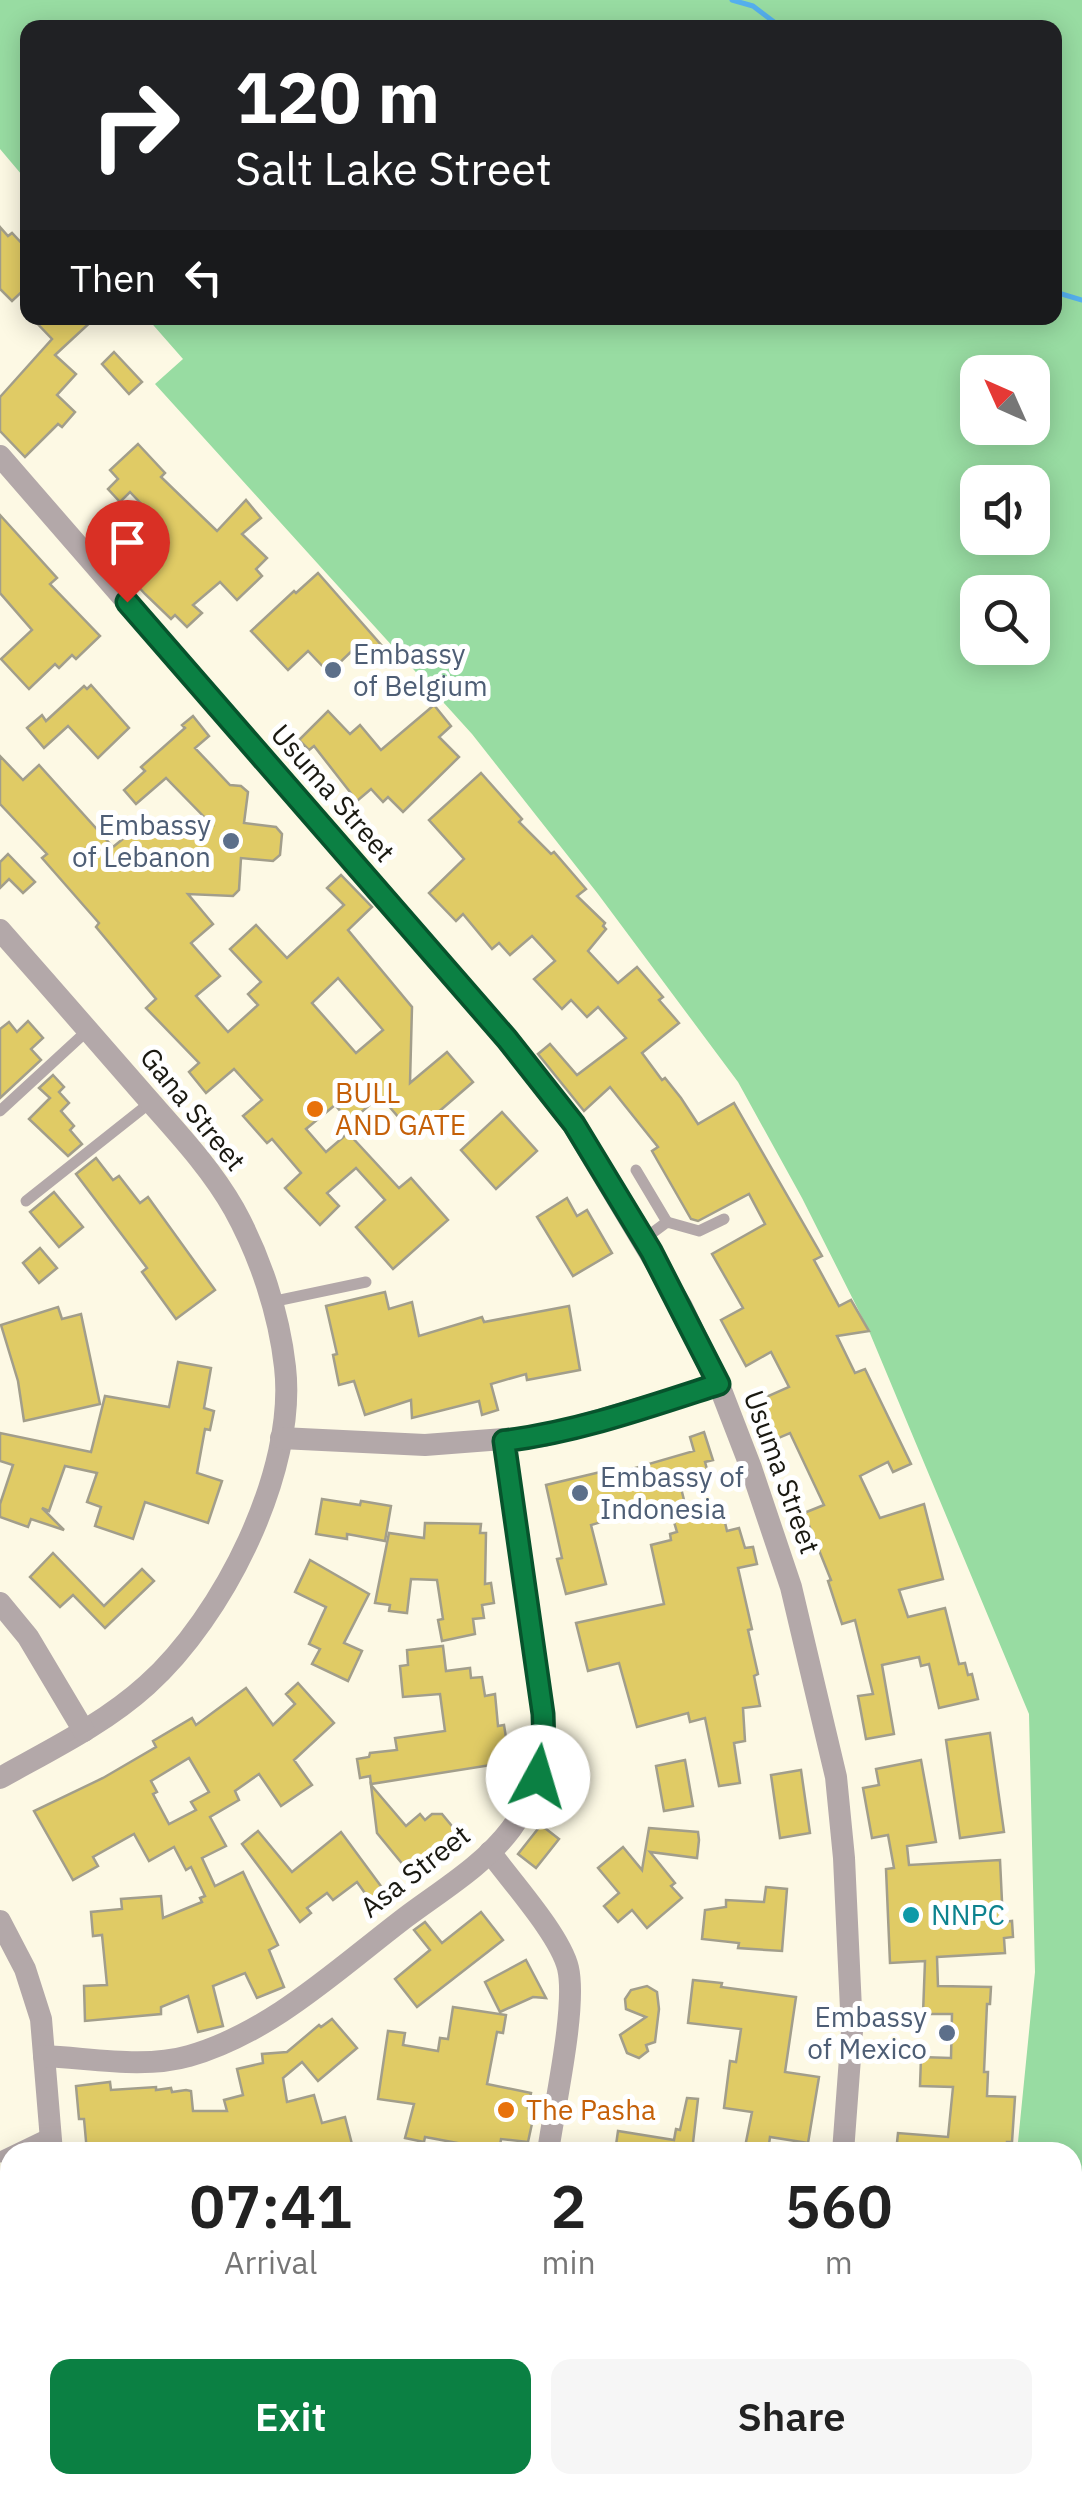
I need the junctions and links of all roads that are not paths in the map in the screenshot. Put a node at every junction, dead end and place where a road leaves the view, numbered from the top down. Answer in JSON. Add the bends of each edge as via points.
{"nodes":[{"id":1,"x":0,"y":456,"type":"edge"},
{"id":2,"x":0,"y":930,"type":"edge"},
{"id":3,"x":88,"y":1030,"type":"junction"},
{"id":4,"x":151,"y":1102,"type":"junction"},
{"id":5,"x":0,"y":1111,"type":"edge"},
{"id":6,"x":636,"y":1170,"type":"dead end"},
{"id":7,"x":26,"y":1201,"type":"dead end"},
{"id":8,"x":724,"y":1219,"type":"dead end"},
{"id":9,"x":667,"y":1222,"type":"junction"},
{"id":10,"x":644,"y":1239,"type":"junction"},
{"id":11,"x":366,"y":1282,"type":"dead end"},
{"id":12,"x":271,"y":1302,"type":"junction"},
{"id":13,"x":719,"y":1384,"type":"junction"},
{"id":14,"x":280,"y":1438,"type":"junction"},
{"id":15,"x":504,"y":1441,"type":"junction"},
{"id":16,"x":0,"y":1603,"type":"edge"},
{"id":17,"x":84,"y":1731,"type":"junction"},
{"id":18,"x":0,"y":1778,"type":"edge"},
{"id":19,"x":490,"y":1852,"type":"junction"},
{"id":20,"x":0,"y":1921,"type":"edge"},
{"id":21,"x":44,"y":2056,"type":"junction"},
{"id":22,"x":51,"y":2142,"type":"edge"},
{"id":23,"x":549,"y":2142,"type":"edge"},
{"id":24,"x":844,"y":2142,"type":"edge"}],
"edges":[{"from":1,"to":10,"type":"street","name":"Usuma Street","via":[[507,1039],[574,1124]]},
{"from":2,"to":3,"type":"street","name":"Gana Street"},
{"from":3,"to":4,"type":"street","name":"Gana Street"},
{"from":3,"to":5,"type":"lane"},
{"from":4,"to":7,"type":"lane"},
{"from":4,"to":12,"type":"street","name":"Gana Street","via":[[232,1206]]},
{"from":6,"to":9,"type":"lane"},
{"from":8,"to":9,"type":"lane","via":[[698,1231]]},
{"from":9,"to":10,"type":"lane"},
{"from":10,"to":13,"type":"street","name":"Usuma Street"},
{"from":11,"to":12,"type":"lane"},
{"from":12,"to":14,"type":"street","name":"Gana Street","via":[[286,1370]]},
{"from":13,"to":15,"type":"street","via":[[572,1429]]},
{"from":13,"to":24,"type":"street","name":"Usuma Street","via":[[791,1587],[836,1777],[850,1935]]},
{"from":14,"to":15,"type":"street","via":[[425,1445]]},
{"from":14,"to":17,"type":"street","name":"Gana Street","via":[[259,1516],[221,1596],[150,1682]]},
{"from":15,"to":19,"type":"street","name":"Asa Street","via":[[544,1746],[526,1805]]},
{"from":16,"to":17,"type":"street"},
{"from":17,"to":18,"type":"street","name":"Gana Street"},
{"from":19,"to":21,"type":"street","name":"Asa Street","via":[[300,1998],[214,2048],[153,2061]]},
{"from":19,"to":23,"type":"street","via":[[568,1966]]},
{"from":20,"to":21,"type":"street","via":[[35,1993]]},
{"from":21,"to":22,"type":"street"}]}
